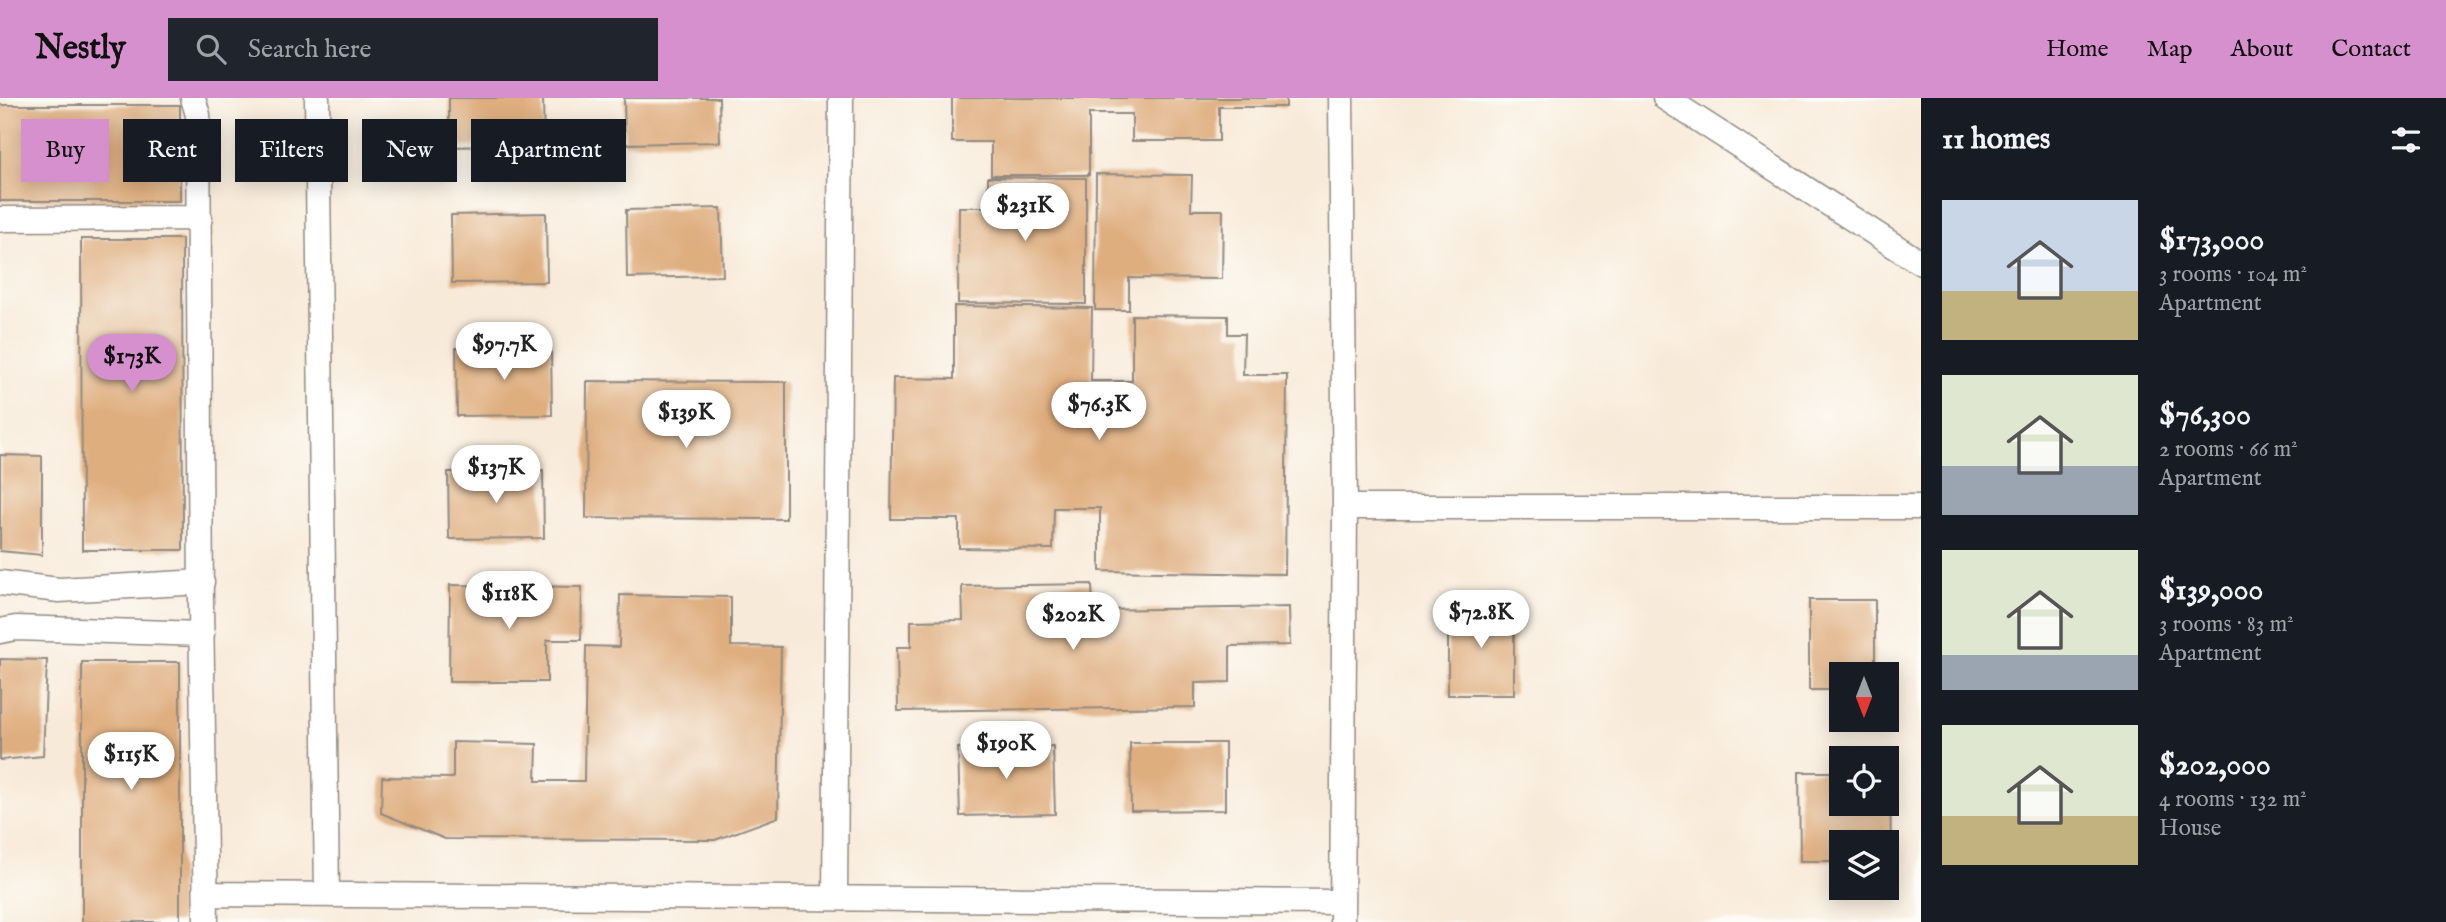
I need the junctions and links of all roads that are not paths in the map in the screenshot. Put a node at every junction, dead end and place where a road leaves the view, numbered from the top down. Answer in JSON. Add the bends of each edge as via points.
{"nodes":[{"id":1,"x":193,"y":98,"type":"edge"},
{"id":2,"x":317,"y":98,"type":"edge"},
{"id":3,"x":841,"y":98,"type":"edge"},
{"id":4,"x":1341,"y":98,"type":"edge"},
{"id":5,"x":1665,"y":98,"type":"edge"},
{"id":6,"x":200,"y":218,"type":"junction"},
{"id":7,"x":0,"y":219,"type":"edge"},
{"id":8,"x":1921,"y":263,"type":"edge"},
{"id":9,"x":1345,"y":507,"type":"junction"},
{"id":10,"x":1921,"y":507,"type":"edge"},
{"id":11,"x":202,"y":582,"type":"junction"},
{"id":12,"x":0,"y":583,"type":"edge"},
{"id":13,"x":0,"y":631,"type":"edge"},
{"id":14,"x":202,"y":634,"type":"junction"},
{"id":15,"x":206,"y":894,"type":"junction"},
{"id":16,"x":327,"y":895,"type":"junction"},
{"id":17,"x":835,"y":898,"type":"junction"},
{"id":18,"x":1342,"y":912,"type":"edge"},
{"id":19,"x":206,"y":922,"type":"edge"}],
"edges":[{"from":1,"to":6,"type":"street","via":[[198,116]]},
{"from":2,"to":16,"type":"street"},
{"from":3,"to":17,"type":"street"},
{"from":4,"to":9,"type":"street"},
{"from":5,"to":8,"type":"street"},
{"from":6,"to":7,"type":"street"},
{"from":6,"to":11,"type":"street"},
{"from":9,"to":10,"type":"street"},
{"from":9,"to":18,"type":"street"},
{"from":11,"to":12,"type":"street","via":[[60,590]]},
{"from":11,"to":14,"type":"street"},
{"from":13,"to":14,"type":"street"},
{"from":14,"to":15,"type":"street"},
{"from":15,"to":16,"type":"street"},
{"from":15,"to":19,"type":"street"},
{"from":16,"to":17,"type":"street"},
{"from":17,"to":18,"type":"street"}]}
